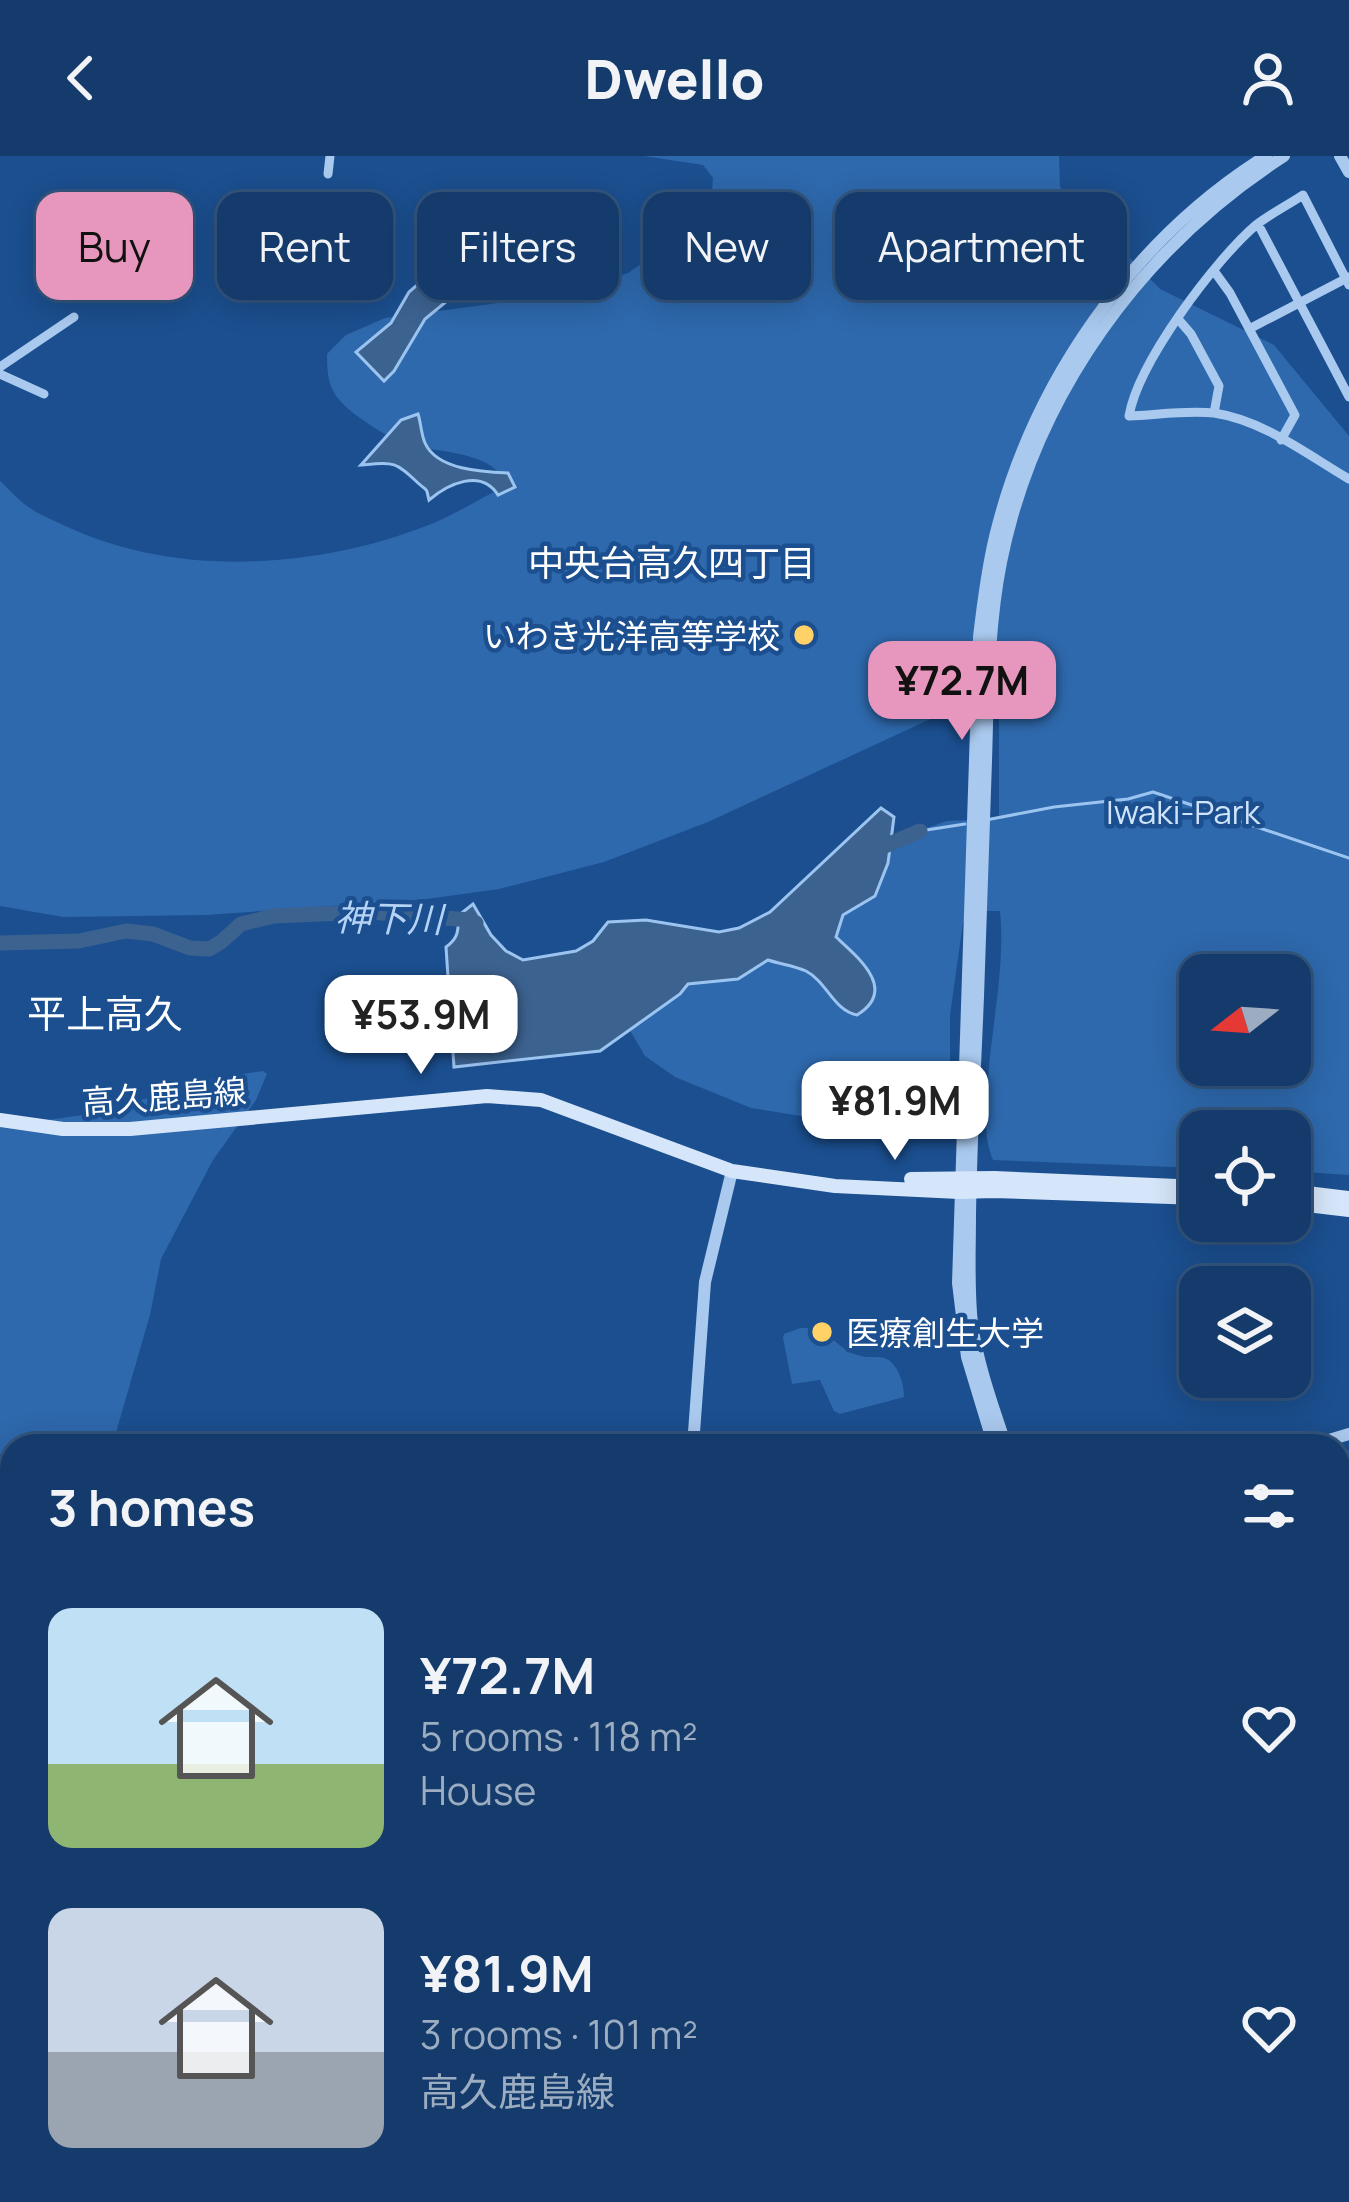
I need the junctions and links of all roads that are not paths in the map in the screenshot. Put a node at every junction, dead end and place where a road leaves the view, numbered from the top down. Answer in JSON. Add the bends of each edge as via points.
{"nodes":[{"id":1,"x":330,"y":156,"type":"edge"},
{"id":2,"x":1266,"y":156,"type":"edge"},
{"id":3,"x":1283,"y":156,"type":"edge"},
{"id":4,"x":1340,"y":156,"type":"edge"},
{"id":5,"x":1349,"y":172,"type":"edge"},
{"id":6,"x":328,"y":174,"type":"dead end"},
{"id":7,"x":1258,"y":224,"type":"junction"},
{"id":8,"x":1214,"y":271,"type":"junction"},
{"id":9,"x":1348,"y":280,"type":"edge"},
{"id":10,"x":1299,"y":302,"type":"junction"},
{"id":11,"x":74,"y":317,"type":"dead end"},
{"id":12,"x":1178,"y":320,"type":"junction"},
{"id":13,"x":1250,"y":329,"type":"junction"},
{"id":14,"x":0,"y":370,"type":"edge"},
{"id":15,"x":44,"y":394,"type":"dead end"},
{"id":16,"x":1349,"y":398,"type":"edge"},
{"id":17,"x":1214,"y":413,"type":"junction"},
{"id":18,"x":1281,"y":440,"type":"junction"},
{"id":19,"x":1023,"y":467,"type":"junction"},
{"id":20,"x":1349,"y":479,"type":"edge"},
{"id":21,"x":0,"y":1120,"type":"edge"},
{"id":22,"x":731,"y":1171,"type":"junction"},
{"id":23,"x":965,"y":1185,"type":"junction"},
{"id":24,"x":1179,"y":1187,"type":"edge"},
{"id":25,"x":1311,"y":1194,"type":"edge"},
{"id":26,"x":1179,"y":1197,"type":"edge"},
{"id":27,"x":1349,"y":1198,"type":"edge"},
{"id":28,"x":1311,"y":1205,"type":"edge"},
{"id":29,"x":1349,"y":1210,"type":"edge"},
{"id":30,"x":694,"y":1434,"type":"edge"},
{"id":31,"x":990,"y":1434,"type":"edge"},
{"id":32,"x":1002,"y":1434,"type":"edge"}],
"edges":[{"from":1,"to":6,"type":"street"},
{"from":2,"to":19,"type":"street","via":[[1194,208],[1115,291],[1056,382]]},
{"from":3,"to":19,"type":"street","via":[[1149,269],[1080,362]]},
{"from":4,"to":5,"type":"street"},
{"from":7,"to":8,"type":"street"},
{"from":7,"to":9,"type":"street","via":[[1304,195]]},
{"from":7,"to":10,"type":"street"},
{"from":8,"to":12,"type":"street"},
{"from":8,"to":13,"type":"street"},
{"from":9,"to":10,"type":"street"},
{"from":10,"to":13,"type":"street"},
{"from":10,"to":16,"type":"street"},
{"from":11,"to":14,"type":"street"},
{"from":12,"to":17,"type":"street","via":[[1219,386]]},
{"from":12,"to":17,"type":"street","via":[[1129,416]]},
{"from":13,"to":18,"type":"street","via":[[1295,415]]},
{"from":14,"to":15,"type":"street"},
{"from":17,"to":18,"type":"street"},
{"from":18,"to":20,"type":"street"},
{"from":19,"to":23,"type":"street","via":[[995,535],[979,637]]},
{"from":21,"to":22,"type":"main road","name":"高久鹿島線","via":[[89,1130],[519,1097]]},
{"from":22,"to":23,"type":"main road","name":"高久鹿島線","via":[[823,1183]]},
{"from":22,"to":30,"type":"street","via":[[705,1282]]},
{"from":23,"to":24,"type":"main road","name":"高久鹿島線"},
{"from":23,"to":26,"type":"main road","name":"高久鹿島線"},
{"from":23,"to":31,"type":"street","via":[[961,1323]]},
{"from":23,"to":32,"type":"street","via":[[972,1320]]},
{"from":25,"to":27,"type":"main road"},
{"from":28,"to":29,"type":"main road"}]}
